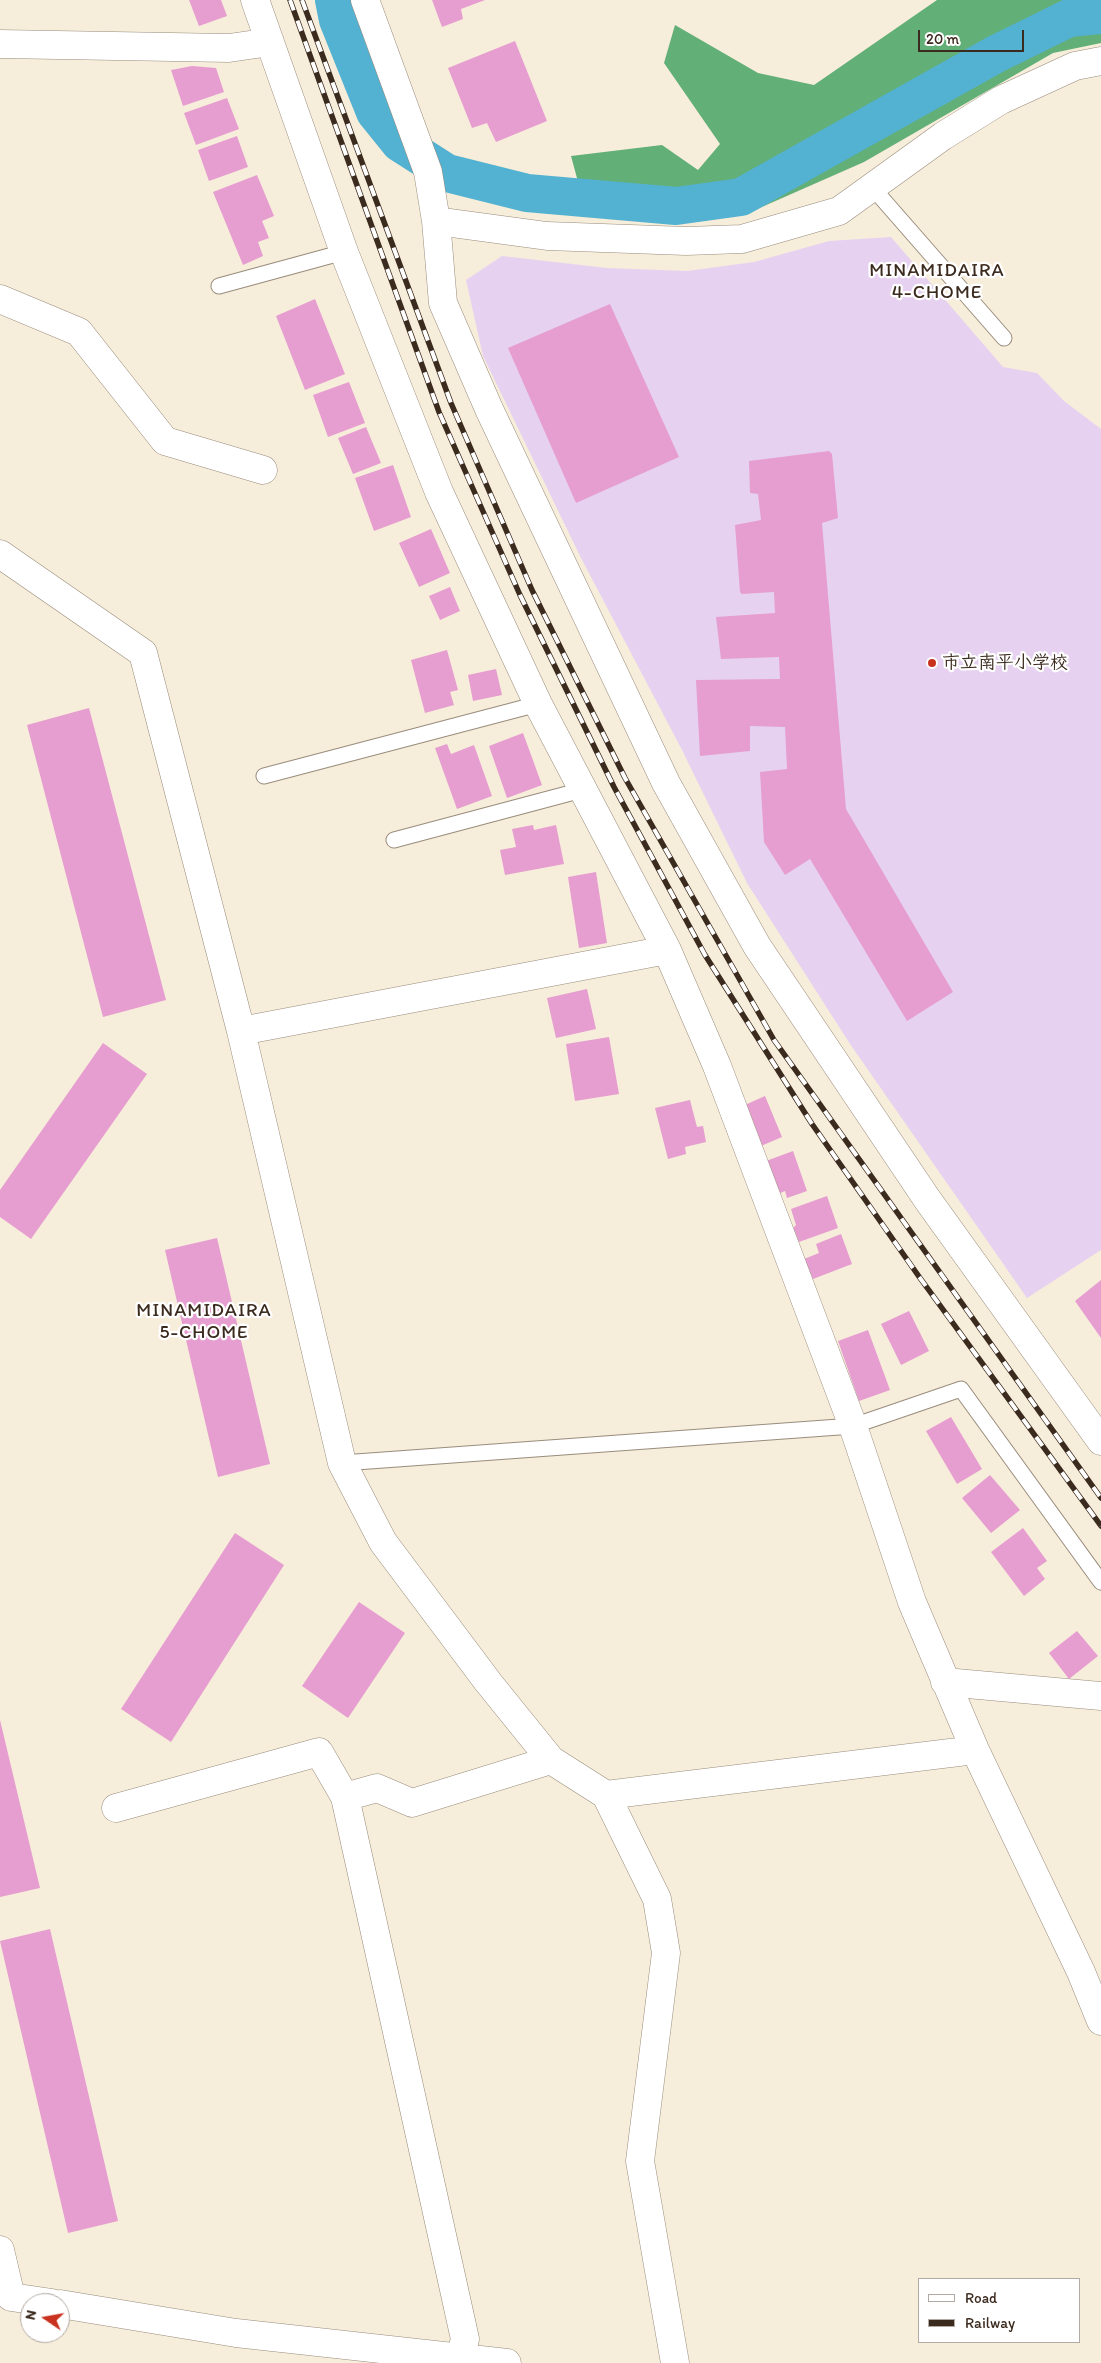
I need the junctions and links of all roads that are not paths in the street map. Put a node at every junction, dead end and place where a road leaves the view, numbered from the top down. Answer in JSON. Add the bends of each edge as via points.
{"nodes":[{"id":1,"x":256,"y":0,"type":"edge"},
{"id":2,"x":365,"y":0,"type":"edge"},
{"id":3,"x":270,"y":42,"type":"junction"},
{"id":4,"x":0,"y":44,"type":"edge"},
{"id":5,"x":1101,"y":61,"type":"edge"},
{"id":6,"x":872,"y":187,"type":"junction"},
{"id":7,"x":436,"y":221,"type":"junction"},
{"id":8,"x":344,"y":252,"type":"junction"},
{"id":9,"x":219,"y":286,"type":"dead end"},
{"id":10,"x":0,"y":299,"type":"edge"},
{"id":11,"x":1004,"y":338,"type":"dead end"},
{"id":12,"x":263,"y":470,"type":"dead end"},
{"id":13,"x":0,"y":554,"type":"edge"},
{"id":14,"x":538,"y":704,"type":"junction"},
{"id":15,"x":264,"y":776,"type":"dead end"},
{"id":16,"x":582,"y":790,"type":"junction"},
{"id":17,"x":394,"y":840,"type":"dead end"},
{"id":18,"x":667,"y":950,"type":"junction"},
{"id":19,"x":241,"y":1031,"type":"junction"},
{"id":20,"x":853,"y":1426,"type":"junction"},
{"id":21,"x":1101,"y":1441,"type":"edge"},
{"id":22,"x":342,"y":1464,"type":"junction"},
{"id":23,"x":1101,"y":1582,"type":"edge"},
{"id":24,"x":945,"y":1682,"type":"junction"},
{"id":25,"x":1101,"y":1696,"type":"edge"},
{"id":26,"x":975,"y":1750,"type":"junction"},
{"id":27,"x":551,"y":1760,"type":"junction"},
{"id":28,"x":606,"y":1795,"type":"junction"},
{"id":29,"x":345,"y":1797,"type":"junction"},
{"id":30,"x":116,"y":1808,"type":"dead end"},
{"id":31,"x":1091,"y":1970,"type":"edge"},
{"id":32,"x":1101,"y":2021,"type":"edge"},
{"id":33,"x":0,"y":2250,"type":"edge"},
{"id":34,"x":6,"y":2296,"type":"edge"},
{"id":35,"x":20,"y":2298,"type":"edge"},
{"id":36,"x":70,"y":2306,"type":"edge"},
{"id":37,"x":461,"y":2361,"type":"edge"},
{"id":38,"x":507,"y":2363,"type":"edge"},
{"id":39,"x":675,"y":2363,"type":"edge"}],
"edges":[{"from":1,"to":3,"type":"street"},
{"from":2,"to":7,"type":"street","via":[[428,172]]},
{"from":3,"to":4,"type":"street","via":[[229,48]]},
{"from":3,"to":8,"type":"street"},
{"from":5,"to":6,"type":"street","via":[[1075,66],[1001,100],[943,136]]},
{"from":6,"to":7,"type":"street","via":[[839,211],[742,238],[686,241],[547,236]]},
{"from":6,"to":11,"type":"lane"},
{"from":7,"to":21,"type":"street","via":[[443,302],[494,418],[666,783],[757,946],[927,1199]]},
{"from":8,"to":9,"type":"lane"},
{"from":8,"to":14,"type":"street","via":[[439,492]]},
{"from":10,"to":12,"type":"street","via":[[79,332],[165,441]]},
{"from":13,"to":19,"type":"street","via":[[143,653]]},
{"from":14,"to":15,"type":"lane"},
{"from":14,"to":16,"type":"street"},
{"from":16,"to":17,"type":"lane"},
{"from":16,"to":18,"type":"street"},
{"from":18,"to":19,"type":"street"},
{"from":18,"to":20,"type":"street","via":[[717,1066]]},
{"from":19,"to":22,"type":"street"},
{"from":20,"to":22,"type":"lane"},
{"from":20,"to":23,"type":"lane","via":[[961,1389]]},
{"from":20,"to":24,"type":"street","via":[[912,1602]]},
{"from":22,"to":27,"type":"street","via":[[383,1542]]},
{"from":24,"to":25,"type":"street"},
{"from":24,"to":26,"type":"street"},
{"from":26,"to":28,"type":"street"},
{"from":26,"to":31,"type":"street"},
{"from":27,"to":28,"type":"street"},
{"from":27,"to":29,"type":"street","via":[[412,1803],[377,1788]]},
{"from":28,"to":39,"type":"street","via":[[657,1899],[666,1953],[640,2161]]},
{"from":29,"to":30,"type":"street","via":[[319,1752]]},
{"from":29,"to":37,"type":"street","via":[[465,2339]]},
{"from":31,"to":32,"type":"street"},
{"from":33,"to":34,"type":"street"},
{"from":34,"to":35,"type":"street"},
{"from":36,"to":37,"type":"street","via":[[236,2333]]},
{"from":37,"to":38,"type":"street"}]}
